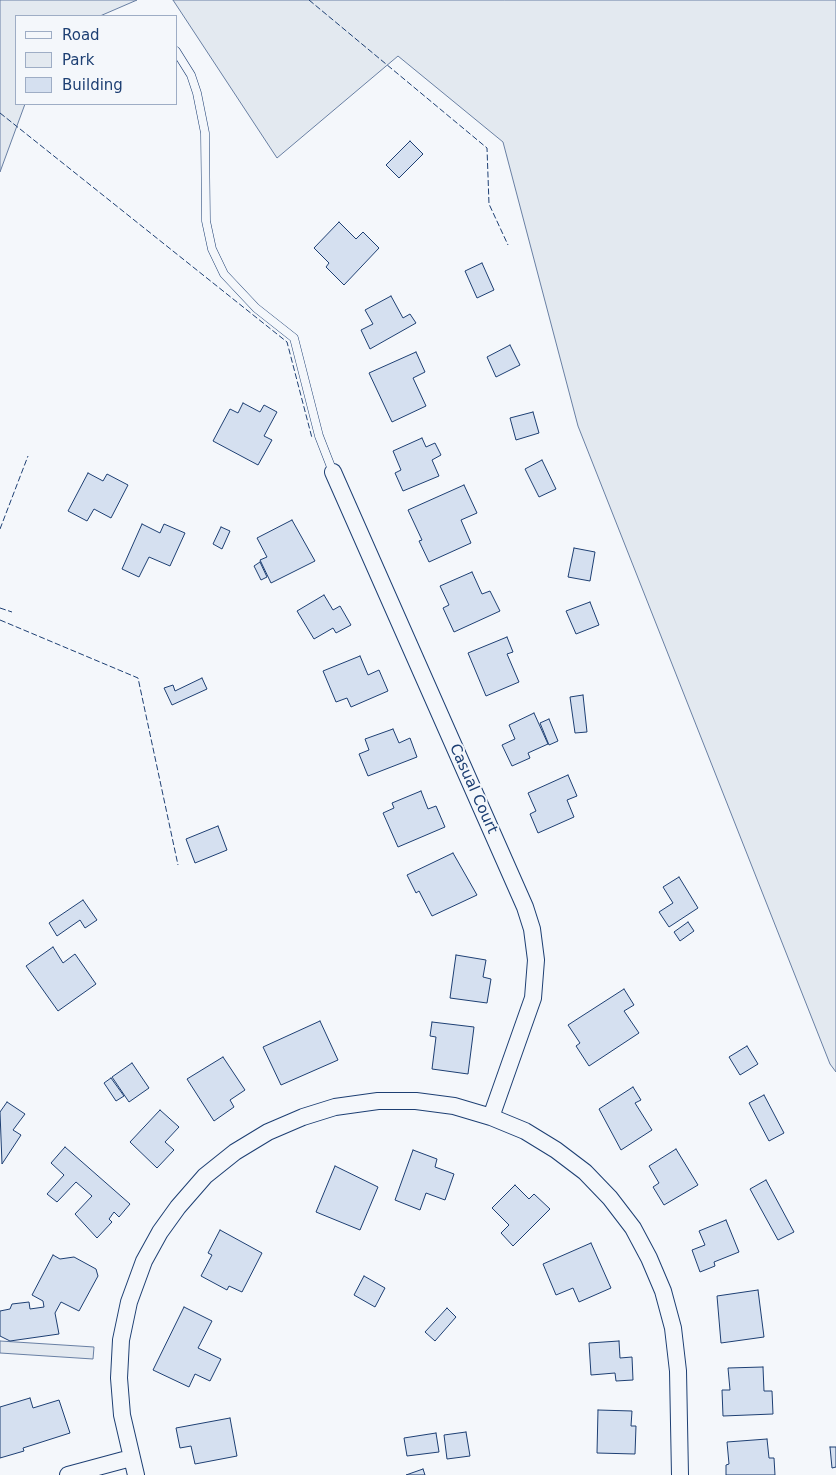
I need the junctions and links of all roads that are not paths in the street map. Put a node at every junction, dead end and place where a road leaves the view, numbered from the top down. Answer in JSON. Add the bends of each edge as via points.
{"nodes":[{"id":1,"x":178,"y":54,"type":"edge"},
{"id":2,"x":333,"y":472,"type":"joint"},
{"id":3,"x":491,"y":1117,"type":"junction"},
{"id":4,"x":131,"y":1458,"type":"junction"},
{"id":5,"x":68,"y":1475,"type":"edge"},
{"id":6,"x":136,"y":1475,"type":"edge"},
{"id":7,"x":680,"y":1475,"type":"edge"}],
"edges":[{"from":1,"to":2,"type":"lane","via":[[191,76],[203,125],[206,221],[212,249],[224,274],[256,308],[294,338],[319,436]]},
{"from":2,"to":3,"type":"street","name":"Casual Court","via":[[525,906],[532,929],[536,960],[533,998]]},
{"from":3,"to":4,"type":"street","via":[[454,1106],[416,1101],[378,1101],[335,1107],[268,1132],[205,1176],[160,1232],[144,1261],[129,1302],[121,1340],[119,1378],[122,1415]]},
{"from":3,"to":7,"type":"street","via":[[525,1131],[585,1172],[621,1213],[649,1258],[663,1291],[672,1328],[678,1371]]},
{"from":4,"to":5,"type":"street"},
{"from":4,"to":6,"type":"street"}]}
